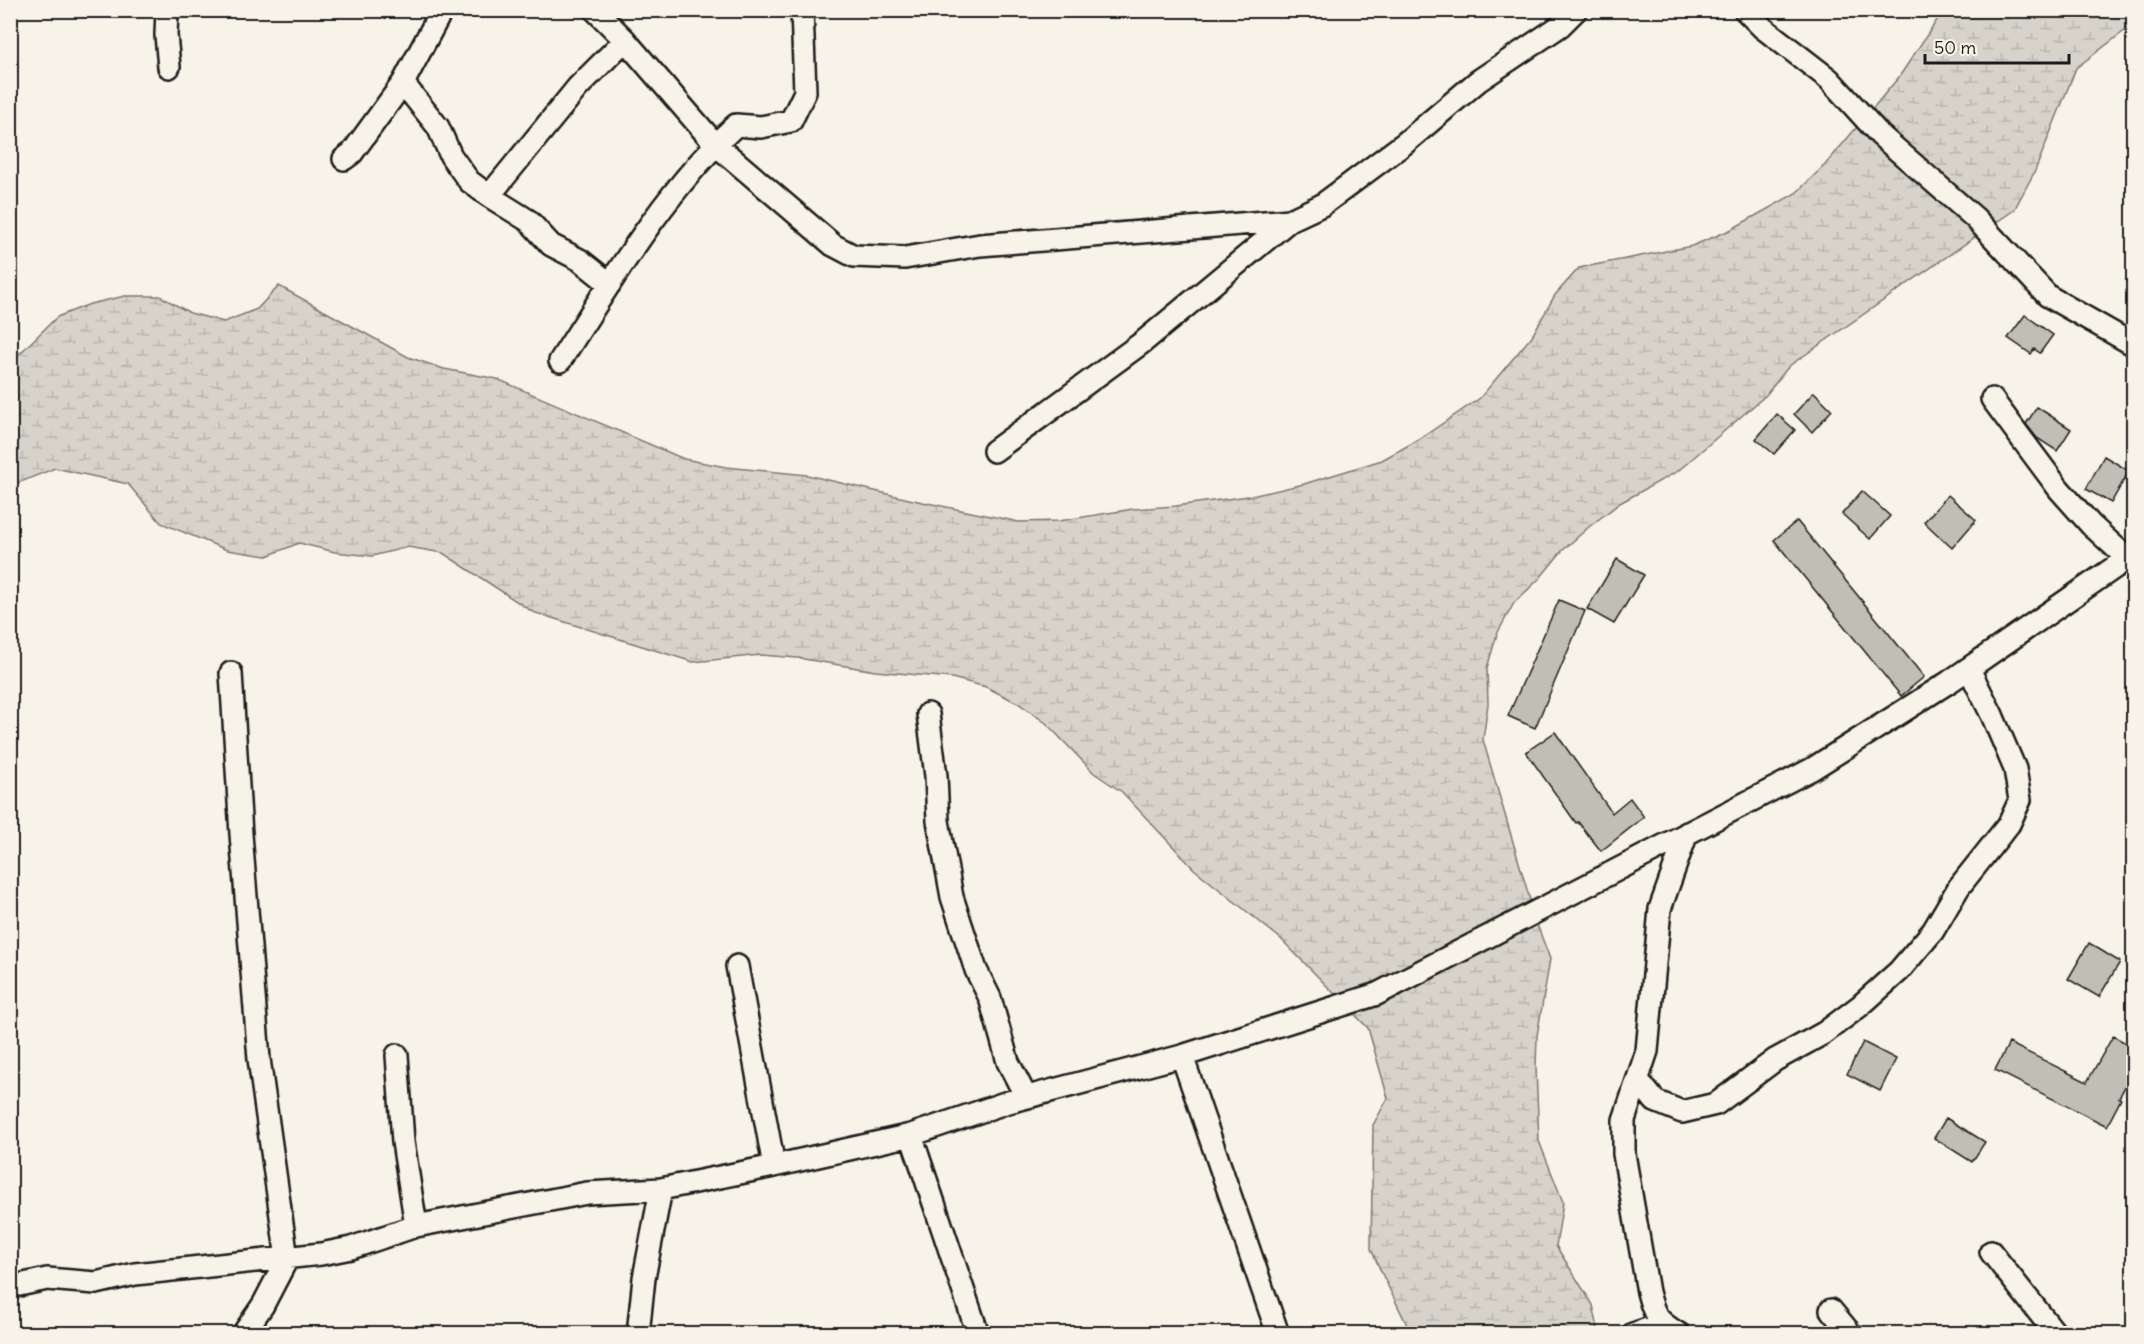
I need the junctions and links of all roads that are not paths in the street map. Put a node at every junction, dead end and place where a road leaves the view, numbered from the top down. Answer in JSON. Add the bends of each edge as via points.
{"nodes":[{"id":1,"x":167,"y":10,"type":"edge"},
{"id":2,"x":442,"y":10,"type":"edge"},
{"id":3,"x":595,"y":10,"type":"edge"},
{"id":4,"x":802,"y":10,"type":"edge"},
{"id":5,"x":1576,"y":10,"type":"edge"},
{"id":6,"x":1745,"y":10,"type":"edge"},
{"id":7,"x":625,"y":40,"type":"junction"},
{"id":8,"x":169,"y":67,"type":"dead end"},
{"id":9,"x":403,"y":83,"type":"junction"},
{"id":10,"x":715,"y":144,"type":"junction"},
{"id":11,"x":344,"y":159,"type":"dead end"},
{"id":12,"x":489,"y":196,"type":"junction"},
{"id":13,"x":1290,"y":220,"type":"junction"},
{"id":14,"x":609,"y":284,"type":"junction"},
{"id":15,"x":2133,"y":345,"type":"edge"},
{"id":16,"x":560,"y":360,"type":"dead end"},
{"id":17,"x":1992,"y":399,"type":"dead end"},
{"id":18,"x":994,"y":451,"type":"dead end"},
{"id":19,"x":2131,"y":557,"type":"edge"},
{"id":20,"x":1970,"y":669,"type":"junction"},
{"id":21,"x":231,"y":673,"type":"dead end"},
{"id":22,"x":928,"y":714,"type":"dead end"},
{"id":23,"x":1687,"y":832,"type":"junction"},
{"id":24,"x":737,"y":966,"type":"dead end"},
{"id":25,"x":397,"y":1055,"type":"dead end"},
{"id":26,"x":1182,"y":1056,"type":"junction"},
{"id":27,"x":1638,"y":1080,"type":"junction"},
{"id":28,"x":1026,"y":1097,"type":"junction"},
{"id":29,"x":911,"y":1135,"type":"junction"},
{"id":30,"x":774,"y":1166,"type":"junction"},
{"id":31,"x":660,"y":1189,"type":"junction"},
{"id":32,"x":416,"y":1226,"type":"junction"},
{"id":33,"x":1991,"y":1252,"type":"dead end"},
{"id":34,"x":287,"y":1259,"type":"junction"},
{"id":35,"x":10,"y":1287,"type":"edge"},
{"id":36,"x":1831,"y":1310,"type":"dead end"},
{"id":37,"x":1670,"y":1329,"type":"edge"},
{"id":38,"x":243,"y":1334,"type":"edge"},
{"id":39,"x":638,"y":1334,"type":"edge"},
{"id":40,"x":978,"y":1334,"type":"edge"},
{"id":41,"x":1278,"y":1334,"type":"edge"},
{"id":42,"x":1632,"y":1334,"type":"edge"},
{"id":43,"x":1851,"y":1334,"type":"edge"},
{"id":44,"x":2056,"y":1334,"type":"edge"}],
"edges":[{"from":1,"to":8,"type":"street"},
{"from":2,"to":9,"type":"street"},
{"from":3,"to":7,"type":"street"},
{"from":4,"to":10,"type":"street","via":[[805,92],[791,121],[761,127],[736,125]]},
{"from":5,"to":13,"type":"street","via":[[1560,26],[1478,81],[1322,205]]},
{"from":6,"to":15,"type":"street","via":[[1829,79],[1880,135],[1975,218],[2048,296]]},
{"from":7,"to":10,"type":"street"},
{"from":7,"to":12,"type":"street","via":[[578,87]]},
{"from":9,"to":11,"type":"street"},
{"from":9,"to":12,"type":"street","via":[[438,127],[469,182]]},
{"from":10,"to":13,"type":"street","via":[[833,245],[854,256],[905,258],[980,244]]},
{"from":10,"to":14,"type":"street","via":[[650,223]]},
{"from":12,"to":14,"type":"street","via":[[529,221],[551,245],[580,260]]},
{"from":13,"to":18,"type":"street","via":[[1143,342]]},
{"from":14,"to":16,"type":"street"},
{"from":17,"to":19,"type":"street","via":[[2059,489],[2091,525]]},
{"from":19,"to":20,"type":"street"},
{"from":20,"to":23,"type":"street","via":[[1812,769]]},
{"from":20,"to":27,"type":"street","via":[[2015,769],[2020,801],[2009,824],[1959,887],[1933,931],[1899,971],[1861,1005],[1824,1033],[1775,1060],[1716,1104],[1682,1112],[1655,1101]]},
{"from":21,"to":34,"type":"street","via":[[259,1059]]},
{"from":22,"to":28,"type":"street","via":[[938,821],[952,897],[976,970],[990,998],[1008,1062]]},
{"from":23,"to":26,"type":"street","via":[[1377,994]]},
{"from":23,"to":27,"type":"street","via":[[1660,909],[1647,1051]]},
{"from":24,"to":30,"type":"street"},
{"from":25,"to":32,"type":"street"},
{"from":26,"to":28,"type":"street"},
{"from":26,"to":41,"type":"street"},
{"from":27,"to":37,"type":"street","via":[[1624,1120],[1624,1154],[1648,1292],[1654,1313]]},
{"from":28,"to":29,"type":"street"},
{"from":29,"to":30,"type":"street"},
{"from":29,"to":40,"type":"street"},
{"from":30,"to":31,"type":"street"},
{"from":31,"to":32,"type":"street","via":[[587,1193]]},
{"from":31,"to":39,"type":"street"},
{"from":32,"to":34,"type":"street","via":[[351,1248]]},
{"from":33,"to":44,"type":"street"},
{"from":34,"to":35,"type":"street","via":[[135,1274],[96,1283],[47,1279]]},
{"from":34,"to":38,"type":"street"},
{"from":36,"to":43,"type":"street"},
{"from":37,"to":42,"type":"street"}]}
